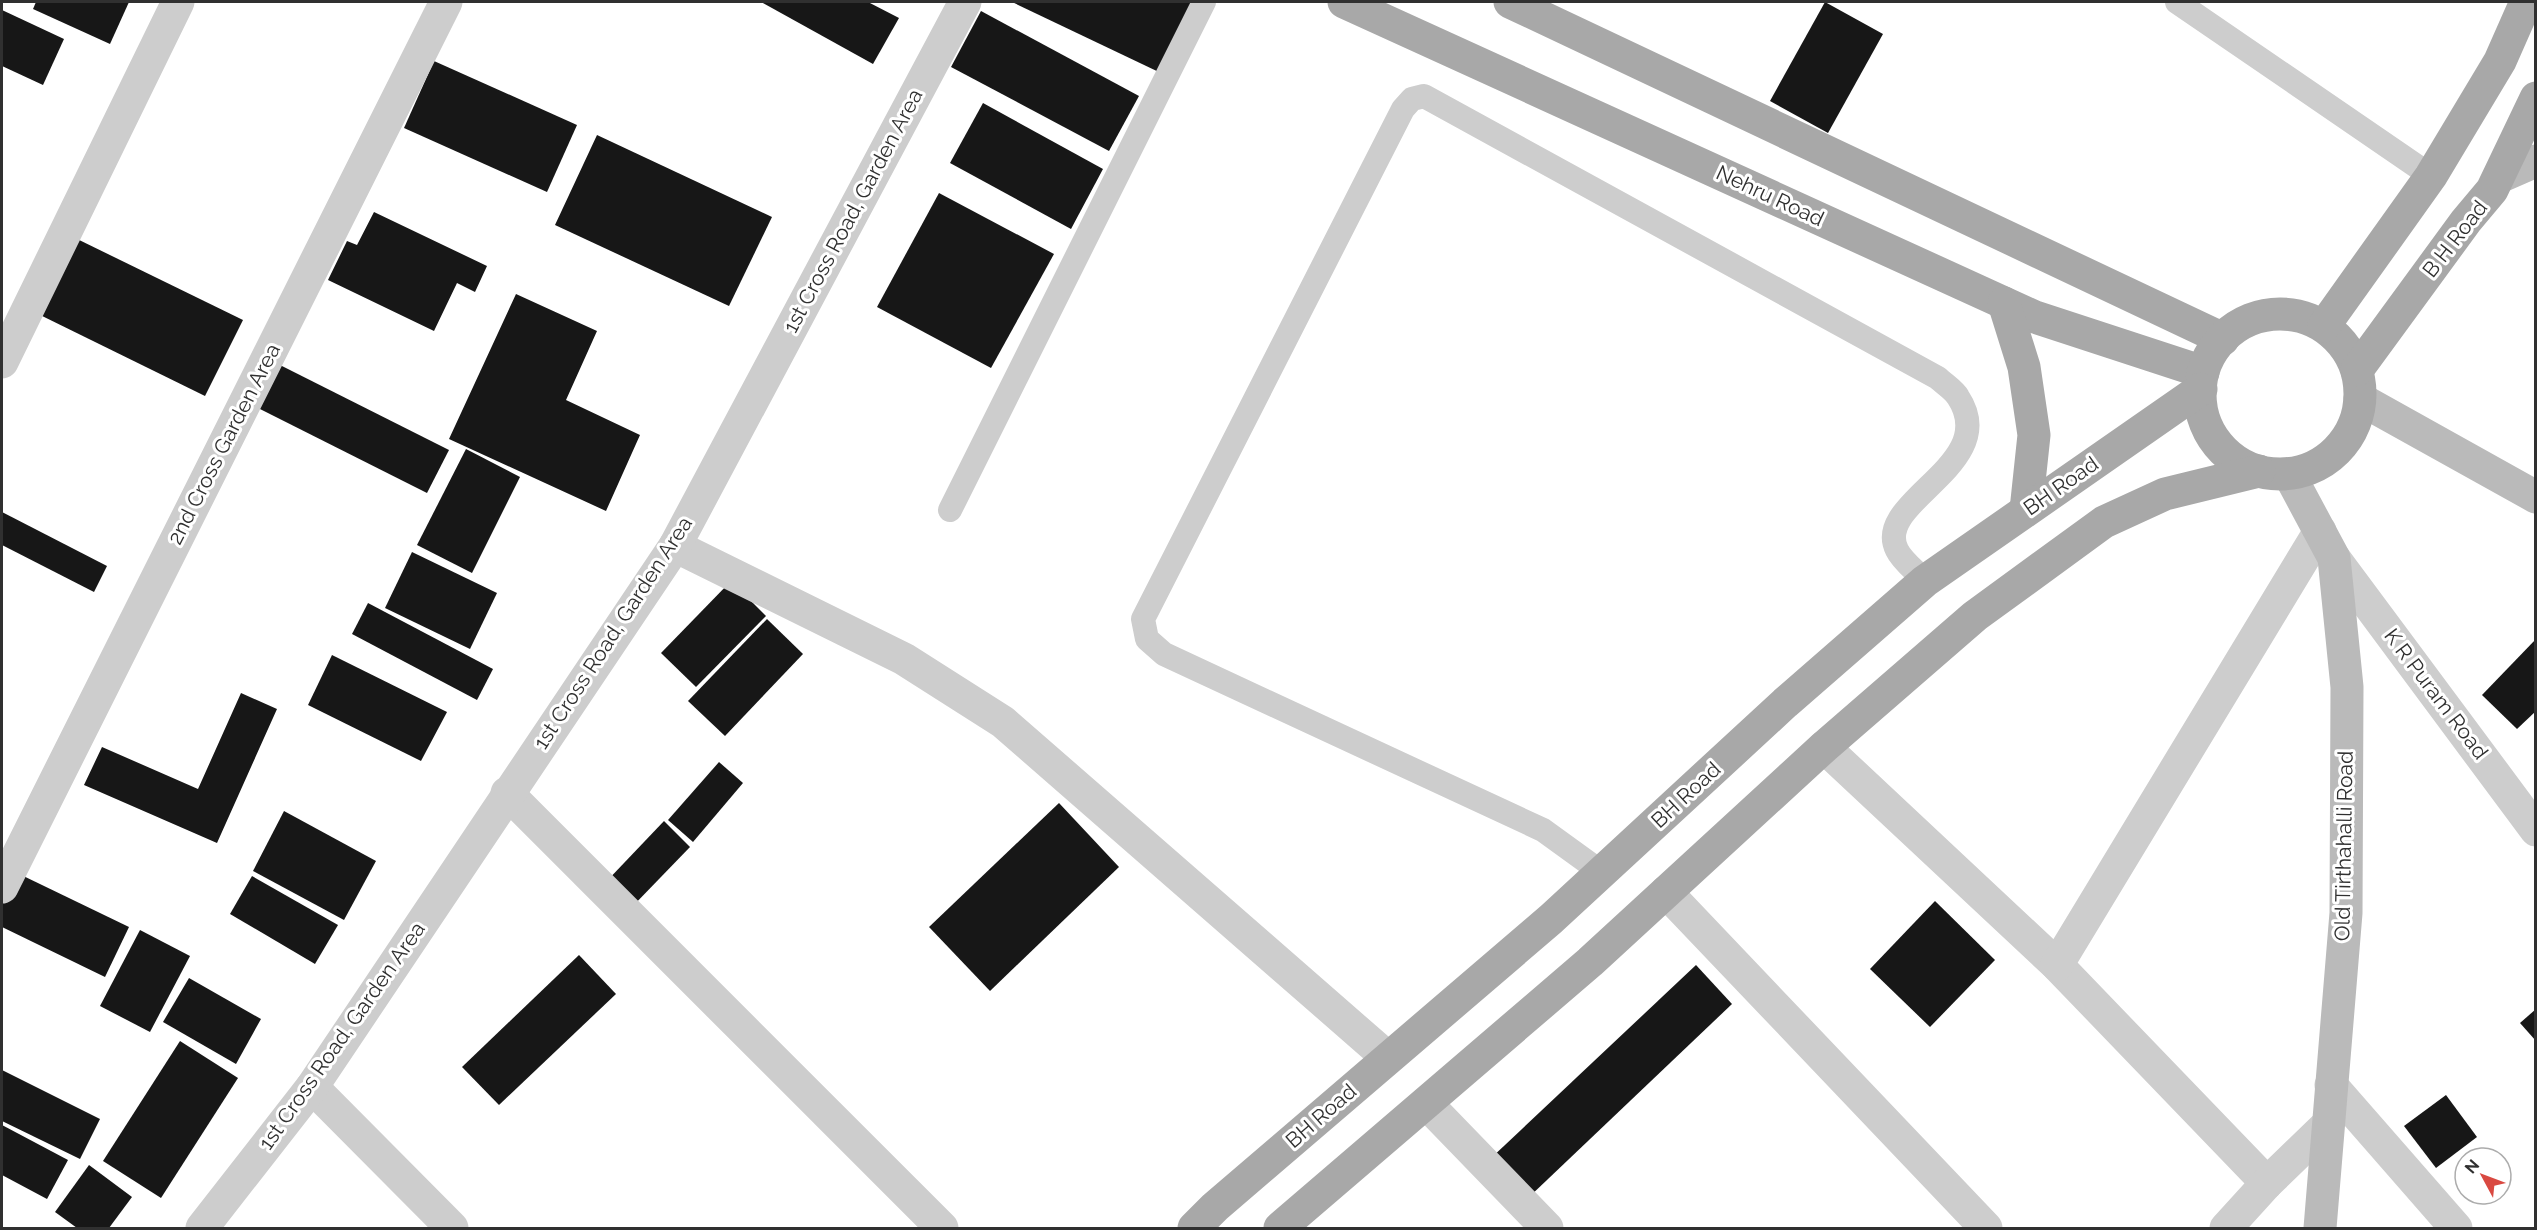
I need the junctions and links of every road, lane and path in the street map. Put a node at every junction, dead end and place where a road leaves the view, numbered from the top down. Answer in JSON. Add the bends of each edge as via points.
{"nodes":[{"id":1,"x":178,"y":2,"type":"edge"},
{"id":2,"x":446,"y":2,"type":"edge"},
{"id":3,"x":965,"y":2,"type":"edge"},
{"id":4,"x":1204,"y":2,"type":"edge"},
{"id":5,"x":1344,"y":2,"type":"edge"},
{"id":6,"x":1510,"y":2,"type":"edge"},
{"id":7,"x":2177,"y":2,"type":"edge"},
{"id":8,"x":2526,"y":2,"type":"edge"},
{"id":9,"x":2535,"y":98,"type":"edge"},
{"id":10,"x":2535,"y":161,"type":"edge"},
{"id":11,"x":2431,"y":176,"type":"junction"},
{"id":12,"x":2499,"y":177,"type":"junction"},
{"id":13,"x":2004,"y":303,"type":"junction"},
{"id":14,"x":2324,"y":326,"type":"junction"},
{"id":15,"x":2223,"y":339,"type":"junction"},
{"id":16,"x":2,"y":362,"type":"edge"},
{"id":17,"x":2202,"y":381,"type":"junction"},
{"id":18,"x":2359,"y":384,"type":"junction"},
{"id":19,"x":2274,"y":472,"type":"junction"},
{"id":20,"x":2535,"y":497,"type":"edge"},
{"id":21,"x":950,"y":510,"type":"dead end"},
{"id":22,"x":2026,"y":510,"type":"junction"},
{"id":23,"x":2327,"y":545,"type":"junction"},
{"id":24,"x":675,"y":546,"type":"junction"},
{"id":25,"x":1925,"y":581,"type":"junction"},
{"id":26,"x":1824,"y":747,"type":"junction"},
{"id":27,"x":507,"y":793,"type":"junction"},
{"id":28,"x":2535,"y":830,"type":"edge"},
{"id":29,"x":1601,"y":872,"type":"junction"},
{"id":30,"x":2,"y":887,"type":"edge"},
{"id":31,"x":1666,"y":892,"type":"junction"},
{"id":32,"x":2057,"y":965,"type":"junction"},
{"id":33,"x":1388,"y":1058,"type":"junction"},
{"id":34,"x":2331,"y":1085,"type":"junction"},
{"id":35,"x":312,"y":1087,"type":"junction"},
{"id":36,"x":1426,"y":1102,"type":"junction"},
{"id":37,"x":2328,"y":1124,"type":"junction"},
{"id":38,"x":2267,"y":1183,"type":"junction"},
{"id":39,"x":202,"y":1228,"type":"edge"},
{"id":40,"x":452,"y":1228,"type":"edge"},
{"id":41,"x":942,"y":1228,"type":"edge"},
{"id":42,"x":1194,"y":1228,"type":"edge"},
{"id":43,"x":1280,"y":1228,"type":"edge"},
{"id":44,"x":1547,"y":1228,"type":"edge"},
{"id":45,"x":1986,"y":1228,"type":"edge"},
{"id":46,"x":2226,"y":1228,"type":"edge"},
{"id":47,"x":2320,"y":1228,"type":"edge"},
{"id":48,"x":2456,"y":1228,"type":"edge"}],
"edges":[{"from":1,"to":16,"type":"street"},
{"from":2,"to":30,"type":"street","name":"2nd Cross Garden Area"},
{"from":3,"to":24,"type":"street","name":"1st Cross Road, Garden Area"},
{"from":4,"to":21,"type":"lane"},
{"from":5,"to":13,"type":"main road","name":"Nehru Road"},
{"from":6,"to":15,"type":"main road"},
{"from":7,"to":11,"type":"lane"},
{"from":8,"to":11,"type":"main road","via":[[2500,61]]},
{"from":9,"to":12,"type":"main road","name":"B H Road"},
{"from":10,"to":12,"type":"main road"},
{"from":11,"to":14,"type":"main road"},
{"from":12,"to":18,"type":"main road","name":"B H Road"},
{"from":13,"to":17,"type":"main road","name":"Nehru Road"},
{"from":13,"to":22,"type":"main road","via":[[2024,367],[2034,435]]},
{"from":14,"to":15,"type":"main road","via":[[2298,315],[2271,314],[2245,322]]},
{"from":14,"to":18,"type":"main road","via":[[2345,345]]},
{"from":15,"to":17,"type":"main road"},
{"from":17,"to":19,"type":"main road","via":[[2203,415],[2214,440],[2234,460]]},
{"from":17,"to":22,"type":"main road","name":"BH Road"},
{"from":18,"to":19,"type":"main road","via":[[2354,426],[2338,449],[2316,466]]},
{"from":18,"to":20,"type":"main road"},
{"from":19,"to":23,"type":"main road","name":"Old Tirthahalli Road"},
{"from":19,"to":26,"type":"main road","via":[[2165,494],[2104,522],[1975,616]]},
{"from":22,"to":25,"type":"main road","name":"BH Road"},
{"from":23,"to":28,"type":"street","name":"K R Puram Road"},
{"from":23,"to":32,"type":"street"},
{"from":23,"to":34,"type":"main road","name":"Old Tirthahalli Road","via":[[2347,687],[2346,913]]},
{"from":24,"to":27,"type":"street","name":"1st Cross Road, Garden Area"},
{"from":24,"to":33,"type":"street","via":[[904,659],[1003,722]]},
{"from":25,"to":29,"type":"main road","name":"BH Road"},
{"from":25,"to":29,"type":"lane","via":[[1897,550],[1893,534],[1899,518],[1964,446],[1968,423],[1958,397],[1938,378],[1434,101],[1424,96],[1412,99],[1403,109],[1143,619],[1147,639],[1164,654],[1543,830]]},
{"from":26,"to":31,"type":"main road"},
{"from":26,"to":32,"type":"street"},
{"from":27,"to":35,"type":"street","name":"1st Cross Road, Garden Area"},
{"from":27,"to":41,"type":"street"},
{"from":29,"to":33,"type":"main road","name":"BH Road"},
{"from":31,"to":36,"type":"main road"},
{"from":31,"to":45,"type":"street"},
{"from":32,"to":38,"type":"street"},
{"from":33,"to":42,"type":"main road","name":"BH Road"},
{"from":34,"to":37,"type":"main road","name":"Old Tirthahalli Road"},
{"from":34,"to":48,"type":"street"},
{"from":35,"to":39,"type":"street","name":"1st Cross Road, Garden Area"},
{"from":35,"to":40,"type":"street"},
{"from":36,"to":43,"type":"main road"},
{"from":36,"to":44,"type":"street"},
{"from":37,"to":38,"type":"street"},
{"from":37,"to":47,"type":"main road","name":"Old Tirthahalli Road"},
{"from":38,"to":46,"type":"street"}]}
